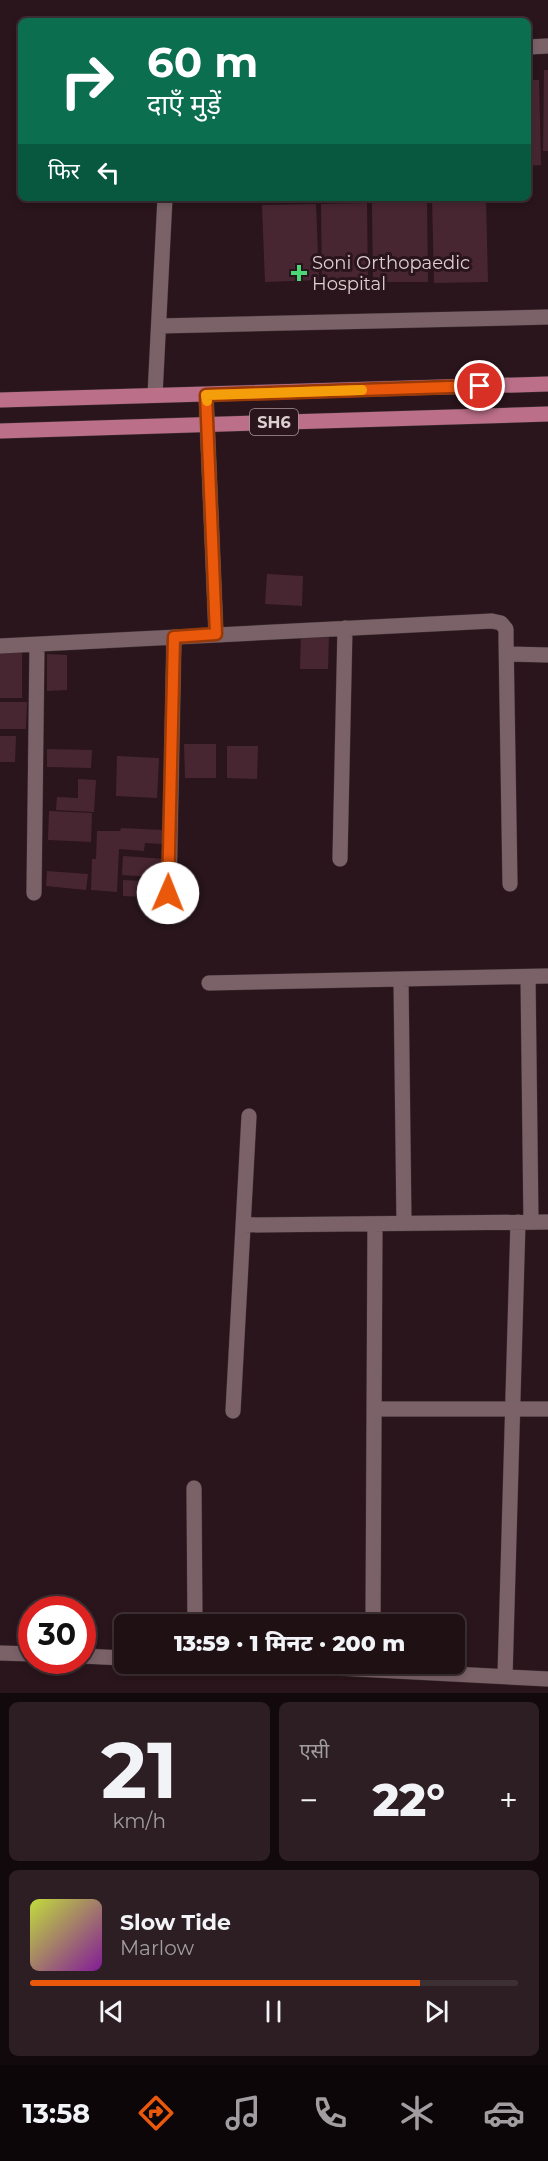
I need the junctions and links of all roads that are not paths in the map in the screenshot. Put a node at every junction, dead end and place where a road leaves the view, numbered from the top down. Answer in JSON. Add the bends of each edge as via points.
{"nodes":[{"id":1,"x":531,"y":46,"type":"edge"},
{"id":2,"x":548,"y":46,"type":"edge"},
{"id":3,"x":165,"y":201,"type":"edge"},
{"id":4,"x":548,"y":317,"type":"edge"},
{"id":5,"x":159,"y":326,"type":"junction"},
{"id":6,"x":548,"y":384,"type":"edge"},
{"id":7,"x":155,"y":395,"type":"junction"},
{"id":8,"x":206,"y":395,"type":"junction"},
{"id":9,"x":0,"y":400,"type":"edge"},
{"id":10,"x":548,"y":414,"type":"edge"},
{"id":11,"x":208,"y":424,"type":"junction"},
{"id":12,"x":0,"y":431,"type":"edge"},
{"id":13,"x":345,"y":628,"type":"junction"},
{"id":14,"x":216,"y":634,"type":"junction"},
{"id":15,"x":174,"y":637,"type":"junction"},
{"id":16,"x":37,"y":645,"type":"junction"},
{"id":17,"x":0,"y":646,"type":"edge"},
{"id":18,"x":507,"y":654,"type":"junction"},
{"id":19,"x":548,"y":655,"type":"edge"},
{"id":20,"x":340,"y":859,"type":"dead end"},
{"id":21,"x":510,"y":884,"type":"dead end"},
{"id":22,"x":34,"y":893,"type":"dead end"},
{"id":23,"x":168,"y":893,"type":"dead end"},
{"id":24,"x":548,"y":976,"type":"edge"},
{"id":25,"x":528,"y":977,"type":"junction"},
{"id":26,"x":401,"y":979,"type":"junction"},
{"id":27,"x":209,"y":983,"type":"dead end"},
{"id":28,"x":249,"y":1116,"type":"dead end"},
{"id":29,"x":548,"y":1221,"type":"edge"},
{"id":30,"x":524,"y":1222,"type":"junction"},
{"id":31,"x":404,"y":1223,"type":"junction"},
{"id":32,"x":375,"y":1224,"type":"junction"},
{"id":33,"x":243,"y":1225,"type":"junction"},
{"id":34,"x":374,"y":1409,"type":"junction"},
{"id":35,"x":512,"y":1409,"type":"junction"},
{"id":36,"x":548,"y":1409,"type":"edge"},
{"id":37,"x":233,"y":1411,"type":"dead end"},
{"id":38,"x":194,"y":1488,"type":"dead end"},
{"id":39,"x":195,"y":1614,"type":"edge"},
{"id":40,"x":373,"y":1614,"type":"edge"},
{"id":41,"x":0,"y":1653,"type":"edge"},
{"id":42,"x":18,"y":1654,"type":"edge"},
{"id":43,"x":96,"y":1657,"type":"edge"},
{"id":44,"x":114,"y":1658,"type":"edge"},
{"id":45,"x":465,"y":1673,"type":"edge"},
{"id":46,"x":505,"y":1676,"type":"junction"},
{"id":47,"x":548,"y":1679,"type":"edge"}],
"edges":[{"from":1,"to":2,"type":"street"},
{"from":3,"to":5,"type":"street"},
{"from":4,"to":5,"type":"street"},
{"from":5,"to":7,"type":"street"},
{"from":6,"to":8,"type":"main road","number":"SH6"},
{"from":7,"to":8,"type":"main road","number":"SH6"},
{"from":7,"to":9,"type":"main road","number":"SH6"},
{"from":8,"to":11,"type":"street"},
{"from":10,"to":11,"type":"main road","number":"SH6"},
{"from":11,"to":12,"type":"main road","number":"SH6"},
{"from":11,"to":14,"type":"street"},
{"from":13,"to":14,"type":"street"},
{"from":13,"to":18,"type":"street","via":[[492,621],[506,629]]},
{"from":13,"to":20,"type":"street"},
{"from":14,"to":15,"type":"street"},
{"from":15,"to":16,"type":"street"},
{"from":15,"to":23,"type":"street"},
{"from":16,"to":17,"type":"street"},
{"from":16,"to":22,"type":"street"},
{"from":18,"to":19,"type":"street"},
{"from":18,"to":21,"type":"street"},
{"from":24,"to":25,"type":"street"},
{"from":25,"to":26,"type":"street"},
{"from":25,"to":30,"type":"street"},
{"from":26,"to":27,"type":"street"},
{"from":26,"to":31,"type":"street"},
{"from":28,"to":33,"type":"street"},
{"from":29,"to":30,"type":"street"},
{"from":30,"to":31,"type":"street"},
{"from":30,"to":35,"type":"street"},
{"from":31,"to":32,"type":"street"},
{"from":32,"to":33,"type":"street"},
{"from":32,"to":34,"type":"street"},
{"from":33,"to":37,"type":"street"},
{"from":34,"to":35,"type":"street"},
{"from":34,"to":40,"type":"street"},
{"from":35,"to":36,"type":"street"},
{"from":35,"to":46,"type":"street"},
{"from":38,"to":39,"type":"street"},
{"from":41,"to":42,"type":"street"},
{"from":43,"to":44,"type":"street"},
{"from":45,"to":46,"type":"street"},
{"from":46,"to":47,"type":"street"}]}
